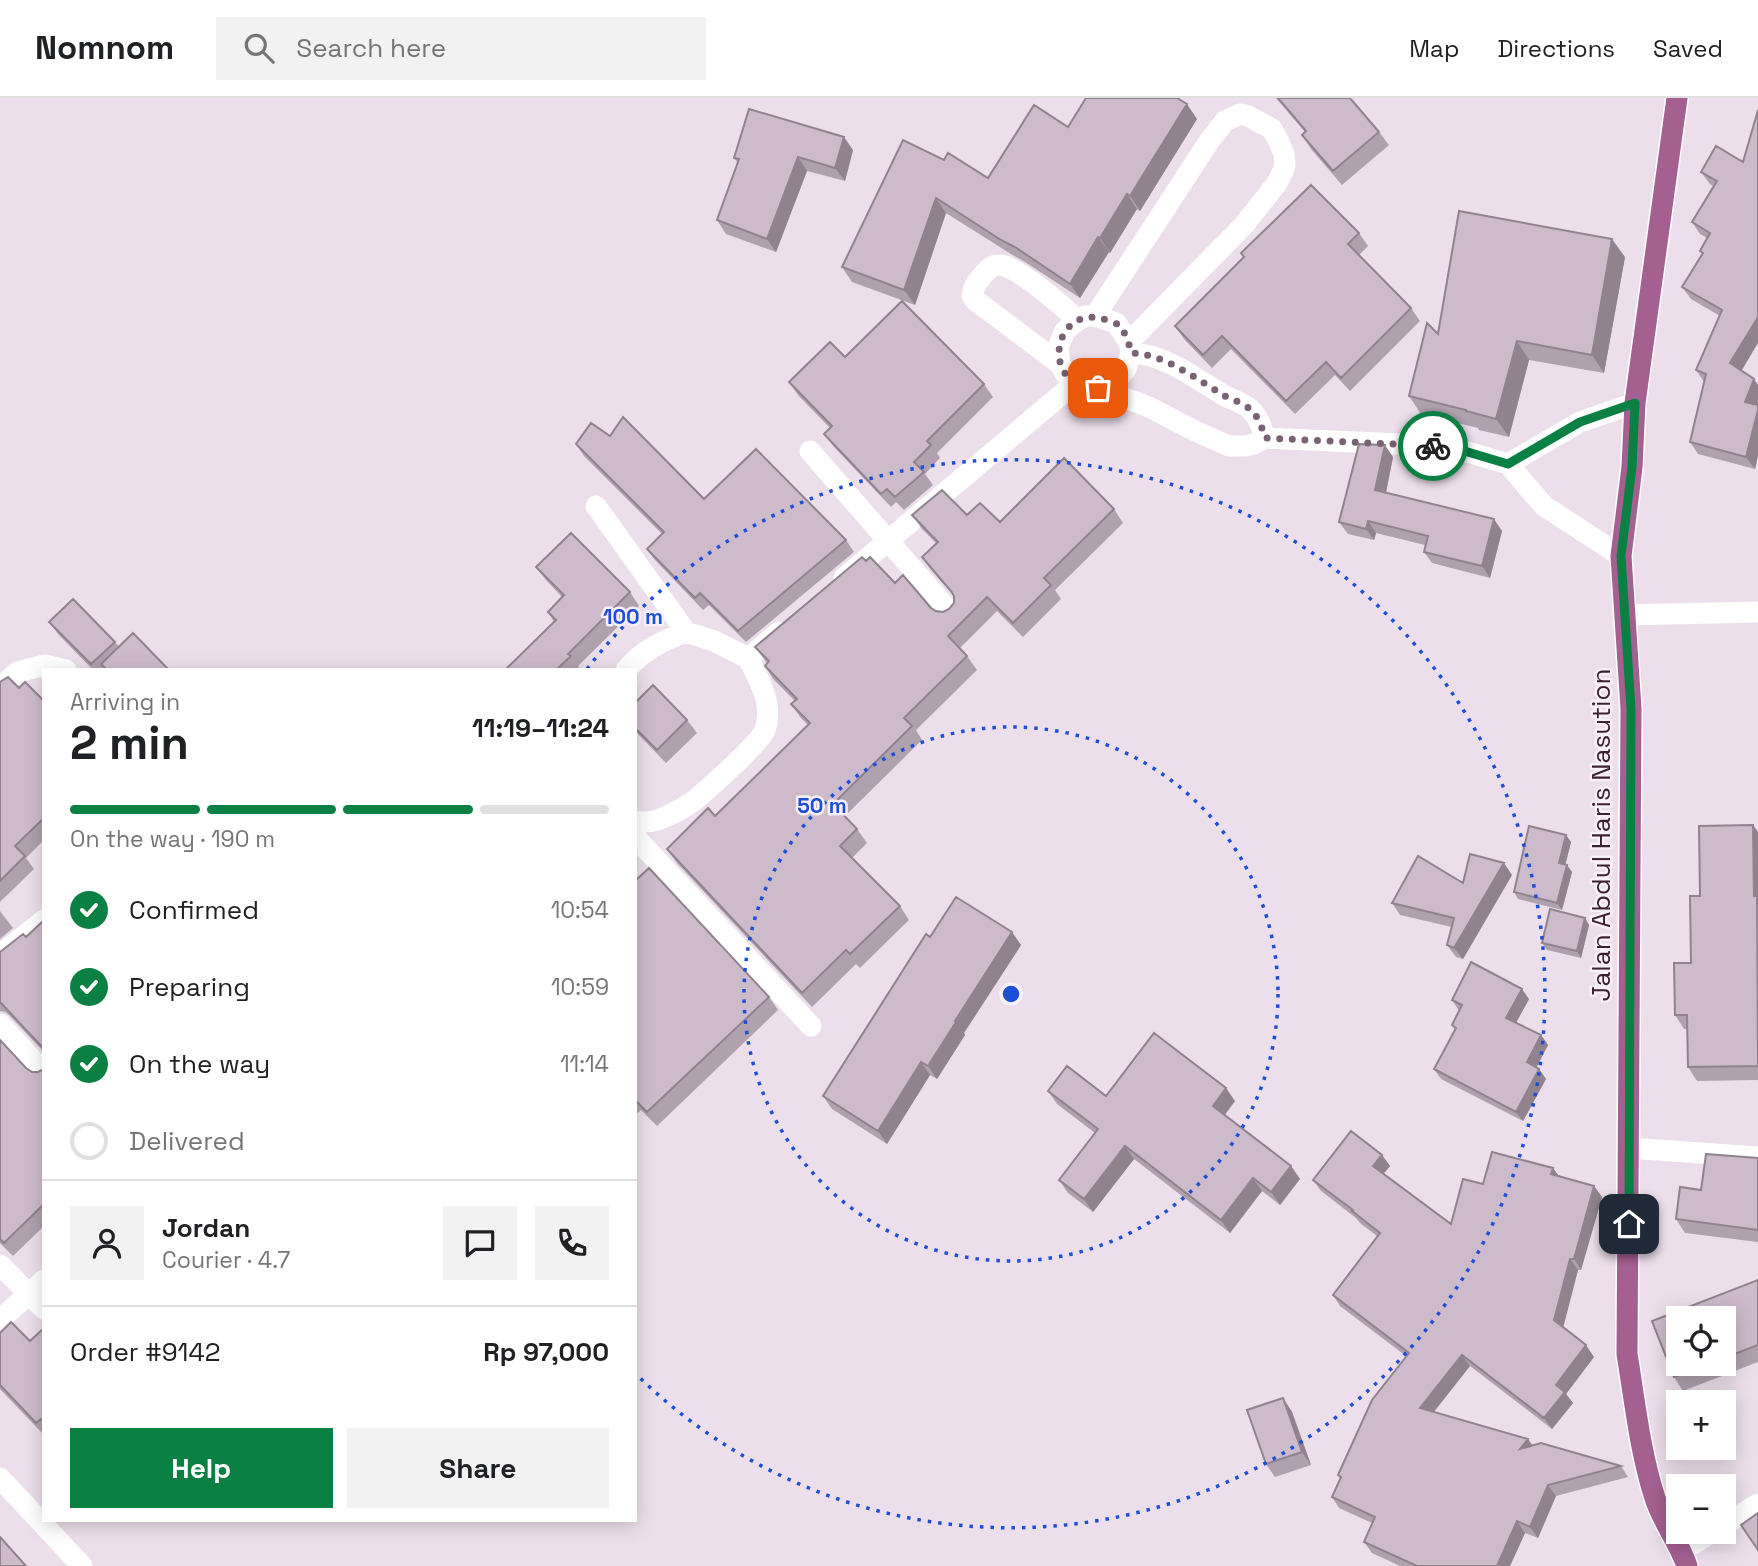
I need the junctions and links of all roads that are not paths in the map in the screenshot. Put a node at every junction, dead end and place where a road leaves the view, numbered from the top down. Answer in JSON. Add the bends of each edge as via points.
{"nodes":[{"id":1,"x":1677,"y":98,"type":"edge"},
{"id":2,"x":1087,"y":318,"type":"junction"},
{"id":3,"x":1130,"y":347,"type":"junction"},
{"id":4,"x":1060,"y":364,"type":"junction"},
{"id":5,"x":1075,"y":383,"type":"junction"},
{"id":6,"x":1098,"y":388,"type":"junction"},
{"id":7,"x":1635,"y":403,"type":"junction"},
{"id":8,"x":1265,"y":438,"type":"junction"},
{"id":9,"x":810,"y":451,"type":"dead end"},
{"id":10,"x":1508,"y":464,"type":"junction"},
{"id":11,"x":596,"y":506,"type":"dead end"},
{"id":12,"x":889,"y":540,"type":"junction"},
{"id":13,"x":1621,"y":556,"type":"junction"},
{"id":14,"x":829,"y":590,"type":"edge"},
{"id":15,"x":1758,"y":612,"type":"edge"},
{"id":16,"x":951,"y":613,"type":"edge"},
{"id":17,"x":1625,"y":615,"type":"junction"},
{"id":18,"x":798,"y":616,"type":"edge"},
{"id":19,"x":686,"y":632,"type":"junction"},
{"id":20,"x":748,"y":658,"type":"junction"},
{"id":21,"x":58,"y":668,"type":"edge"},
{"id":22,"x":628,"y":668,"type":"edge"},
{"id":23,"x":0,"y":687,"type":"edge"},
{"id":24,"x":637,"y":821,"type":"edge"},
{"id":25,"x":637,"y":839,"type":"edge"},
{"id":26,"x":42,"y":922,"type":"edge"},
{"id":27,"x":0,"y":955,"type":"edge"},
{"id":28,"x":0,"y":1024,"type":"edge"},
{"id":29,"x":811,"y":1026,"type":"dead end"},
{"id":30,"x":42,"y":1070,"type":"edge"},
{"id":31,"x":1629,"y":1148,"type":"junction"},
{"id":32,"x":1758,"y":1157,"type":"edge"},
{"id":33,"x":0,"y":1265,"type":"edge"},
{"id":34,"x":36,"y":1287,"type":"edge"},
{"id":35,"x":42,"y":1304,"type":"edge"},
{"id":36,"x":0,"y":1320,"type":"edge"},
{"id":37,"x":0,"y":1478,"type":"edge"},
{"id":38,"x":1758,"y":1504,"type":"edge"},
{"id":39,"x":1736,"y":1518,"type":"edge"},
{"id":40,"x":1701,"y":1544,"type":"edge"},
{"id":41,"x":1685,"y":1559,"type":"edge"},
{"id":42,"x":82,"y":1566,"type":"edge"}],
"edges":[{"from":1,"to":7,"type":"main road","name":"Jalan Abdul Haris Nasution"},
{"from":2,"to":3,"type":"street","via":[[1116,323]]},
{"from":2,"to":3,"type":"street","via":[[1225,121],[1240,114],[1272,129],[1285,164],[1277,183]]},
{"from":2,"to":4,"type":"street","via":[[1065,331],[1058,347]]},
{"from":2,"to":4,"type":"street","via":[[1000,265],[988,268],[973,288],[975,300]]},
{"from":3,"to":6,"type":"street","via":[[1126,369],[1115,382]]},
{"from":3,"to":8,"type":"street","via":[[1245,406]]},
{"from":4,"to":5,"type":"street"},
{"from":5,"to":6,"type":"street"},
{"from":5,"to":12,"type":"street"},
{"from":6,"to":8,"type":"street","via":[[1229,446]]},
{"from":7,"to":10,"type":"street","via":[[1580,422]]},
{"from":7,"to":13,"type":"main road","name":"Jalan Abdul Haris Nasution"},
{"from":8,"to":10,"type":"street","via":[[1423,445]]},
{"from":9,"to":12,"type":"street"},
{"from":10,"to":13,"type":"street","via":[[1544,506]]},
{"from":11,"to":19,"type":"street"},
{"from":12,"to":14,"type":"street"},
{"from":12,"to":16,"type":"street"},
{"from":13,"to":17,"type":"main road","name":"Jalan Abdul Haris Nasution"},
{"from":15,"to":17,"type":"street"},
{"from":17,"to":31,"type":"main road","name":"Jalan Abdul Haris Nasution","via":[[1631,709]]},
{"from":18,"to":20,"type":"street"},
{"from":19,"to":20,"type":"street"},
{"from":19,"to":22,"type":"street","via":[[655,644]]},
{"from":20,"to":24,"type":"street","via":[[768,707],[764,732],[694,801],[666,817]]},
{"from":21,"to":23,"type":"street","via":[[45,665],[18,672]]},
{"from":25,"to":29,"type":"street"},
{"from":26,"to":27,"type":"street"},
{"from":28,"to":30,"type":"street"},
{"from":31,"to":32,"type":"street"},
{"from":31,"to":41,"type":"main road","name":"Jalan Abdul Haris Nasution","via":[[1627,1354],[1655,1499]]},
{"from":33,"to":34,"type":"street"},
{"from":34,"to":35,"type":"street"},
{"from":34,"to":36,"type":"street"},
{"from":37,"to":42,"type":"street"},
{"from":38,"to":39,"type":"street"},
{"from":40,"to":41,"type":"street"}]}
